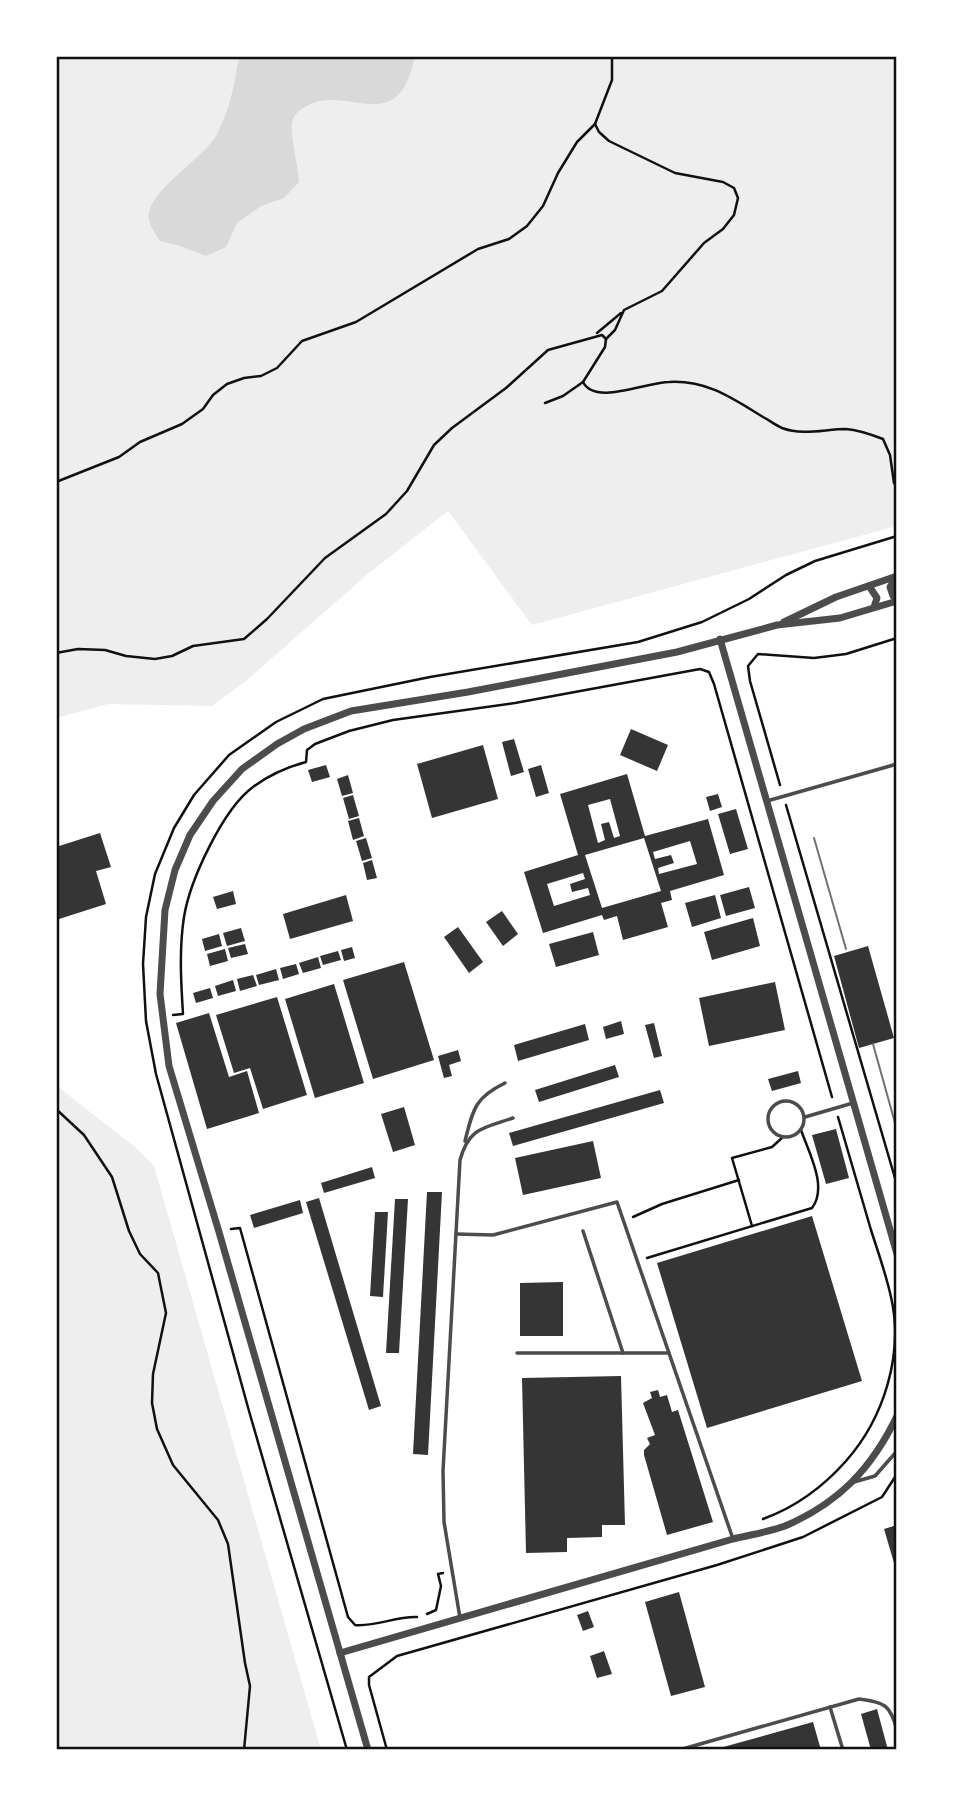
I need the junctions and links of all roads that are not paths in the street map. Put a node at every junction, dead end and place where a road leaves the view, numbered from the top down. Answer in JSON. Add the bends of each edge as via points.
{"nodes":[{"id":1,"x":897,"y":577,"type":"edge"},
{"id":2,"x":869,"y":586,"type":"junction"},
{"id":3,"x":897,"y":600,"type":"edge"},
{"id":4,"x":874,"y":607,"type":"junction"},
{"id":5,"x":777,"y":625,"type":"junction"},
{"id":6,"x":720,"y":639,"type":"junction"},
{"id":7,"x":897,"y":764,"type":"edge"},
{"id":8,"x":767,"y":801,"type":"junction"},
{"id":9,"x":505,"y":1083,"type":"dead end"},
{"id":10,"x":855,"y":1103,"type":"junction"},
{"id":11,"x":805,"y":1117,"type":"junction"},
{"id":12,"x":513,"y":1118,"type":"dead end"},
{"id":13,"x":465,"y":1141,"type":"junction"},
{"id":14,"x":583,"y":1231,"type":"dead end"},
{"id":15,"x":456,"y":1234,"type":"junction"},
{"id":16,"x":897,"y":1254,"type":"edge"},
{"id":17,"x":517,"y":1353,"type":"dead end"},
{"id":18,"x":624,"y":1353,"type":"junction"},
{"id":19,"x":669,"y":1353,"type":"junction"},
{"id":20,"x":897,"y":1416,"type":"edge"},
{"id":21,"x":897,"y":1451,"type":"edge"},
{"id":22,"x":854,"y":1482,"type":"junction"},
{"id":23,"x":733,"y":1539,"type":"junction"},
{"id":24,"x":460,"y":1618,"type":"junction"},
{"id":25,"x":341,"y":1653,"type":"junction"},
{"id":26,"x":830,"y":1707,"type":"junction"},
{"id":27,"x":897,"y":1730,"type":"edge"},
{"id":28,"x":368,"y":1750,"type":"edge"},
{"id":29,"x":679,"y":1750,"type":"edge"},
{"id":30,"x":843,"y":1750,"type":"edge"}],
"edges":[{"from":1,"to":2,"type":"street"},
{"from":1,"to":3,"type":"street","via":[[890,587]]},
{"from":2,"to":4,"type":"street","via":[[877,598]]},
{"from":2,"to":5,"type":"street"},
{"from":3,"to":4,"type":"street"},
{"from":4,"to":5,"type":"street","via":[[840,618]]},
{"from":5,"to":6,"type":"street"},
{"from":6,"to":8,"type":"street"},
{"from":6,"to":25,"type":"street","via":[[664,654],[351,711],[304,729],[242,769],[190,835],[175,870],[165,910],[160,993],[169,1066]]},
{"from":7,"to":8,"type":"lane"},
{"from":8,"to":10,"type":"street"},
{"from":9,"to":13,"type":"lane","via":[[489,1091],[474,1108]]},
{"from":10,"to":11,"type":"lane"},
{"from":10,"to":16,"type":"street"},
{"from":11,"to":11,"type":"lane","via":[[801,1107],[783,1100],[768,1114],[768,1124],[774,1133],[793,1136],[801,1130]]},
{"from":12,"to":13,"type":"lane","via":[[481,1129]]},
{"from":13,"to":15,"type":"lane"},
{"from":14,"to":18,"type":"lane"},
{"from":15,"to":19,"type":"lane","via":[[494,1235],[617,1202]]},
{"from":15,"to":24,"type":"lane","via":[[443,1472],[444,1522]]},
{"from":17,"to":18,"type":"lane"},
{"from":18,"to":19,"type":"lane"},
{"from":19,"to":23,"type":"lane"},
{"from":20,"to":22,"type":"street","via":[[885,1441]]},
{"from":21,"to":22,"type":"lane","via":[[876,1476]]},
{"from":22,"to":23,"type":"street","via":[[784,1526]]},
{"from":23,"to":24,"type":"street"},
{"from":24,"to":25,"type":"street"},
{"from":25,"to":28,"type":"street"},
{"from":26,"to":27,"type":"lane","via":[[859,1699],[881,1702],[892,1712]]},
{"from":26,"to":29,"type":"lane"},
{"from":26,"to":30,"type":"lane"}]}
